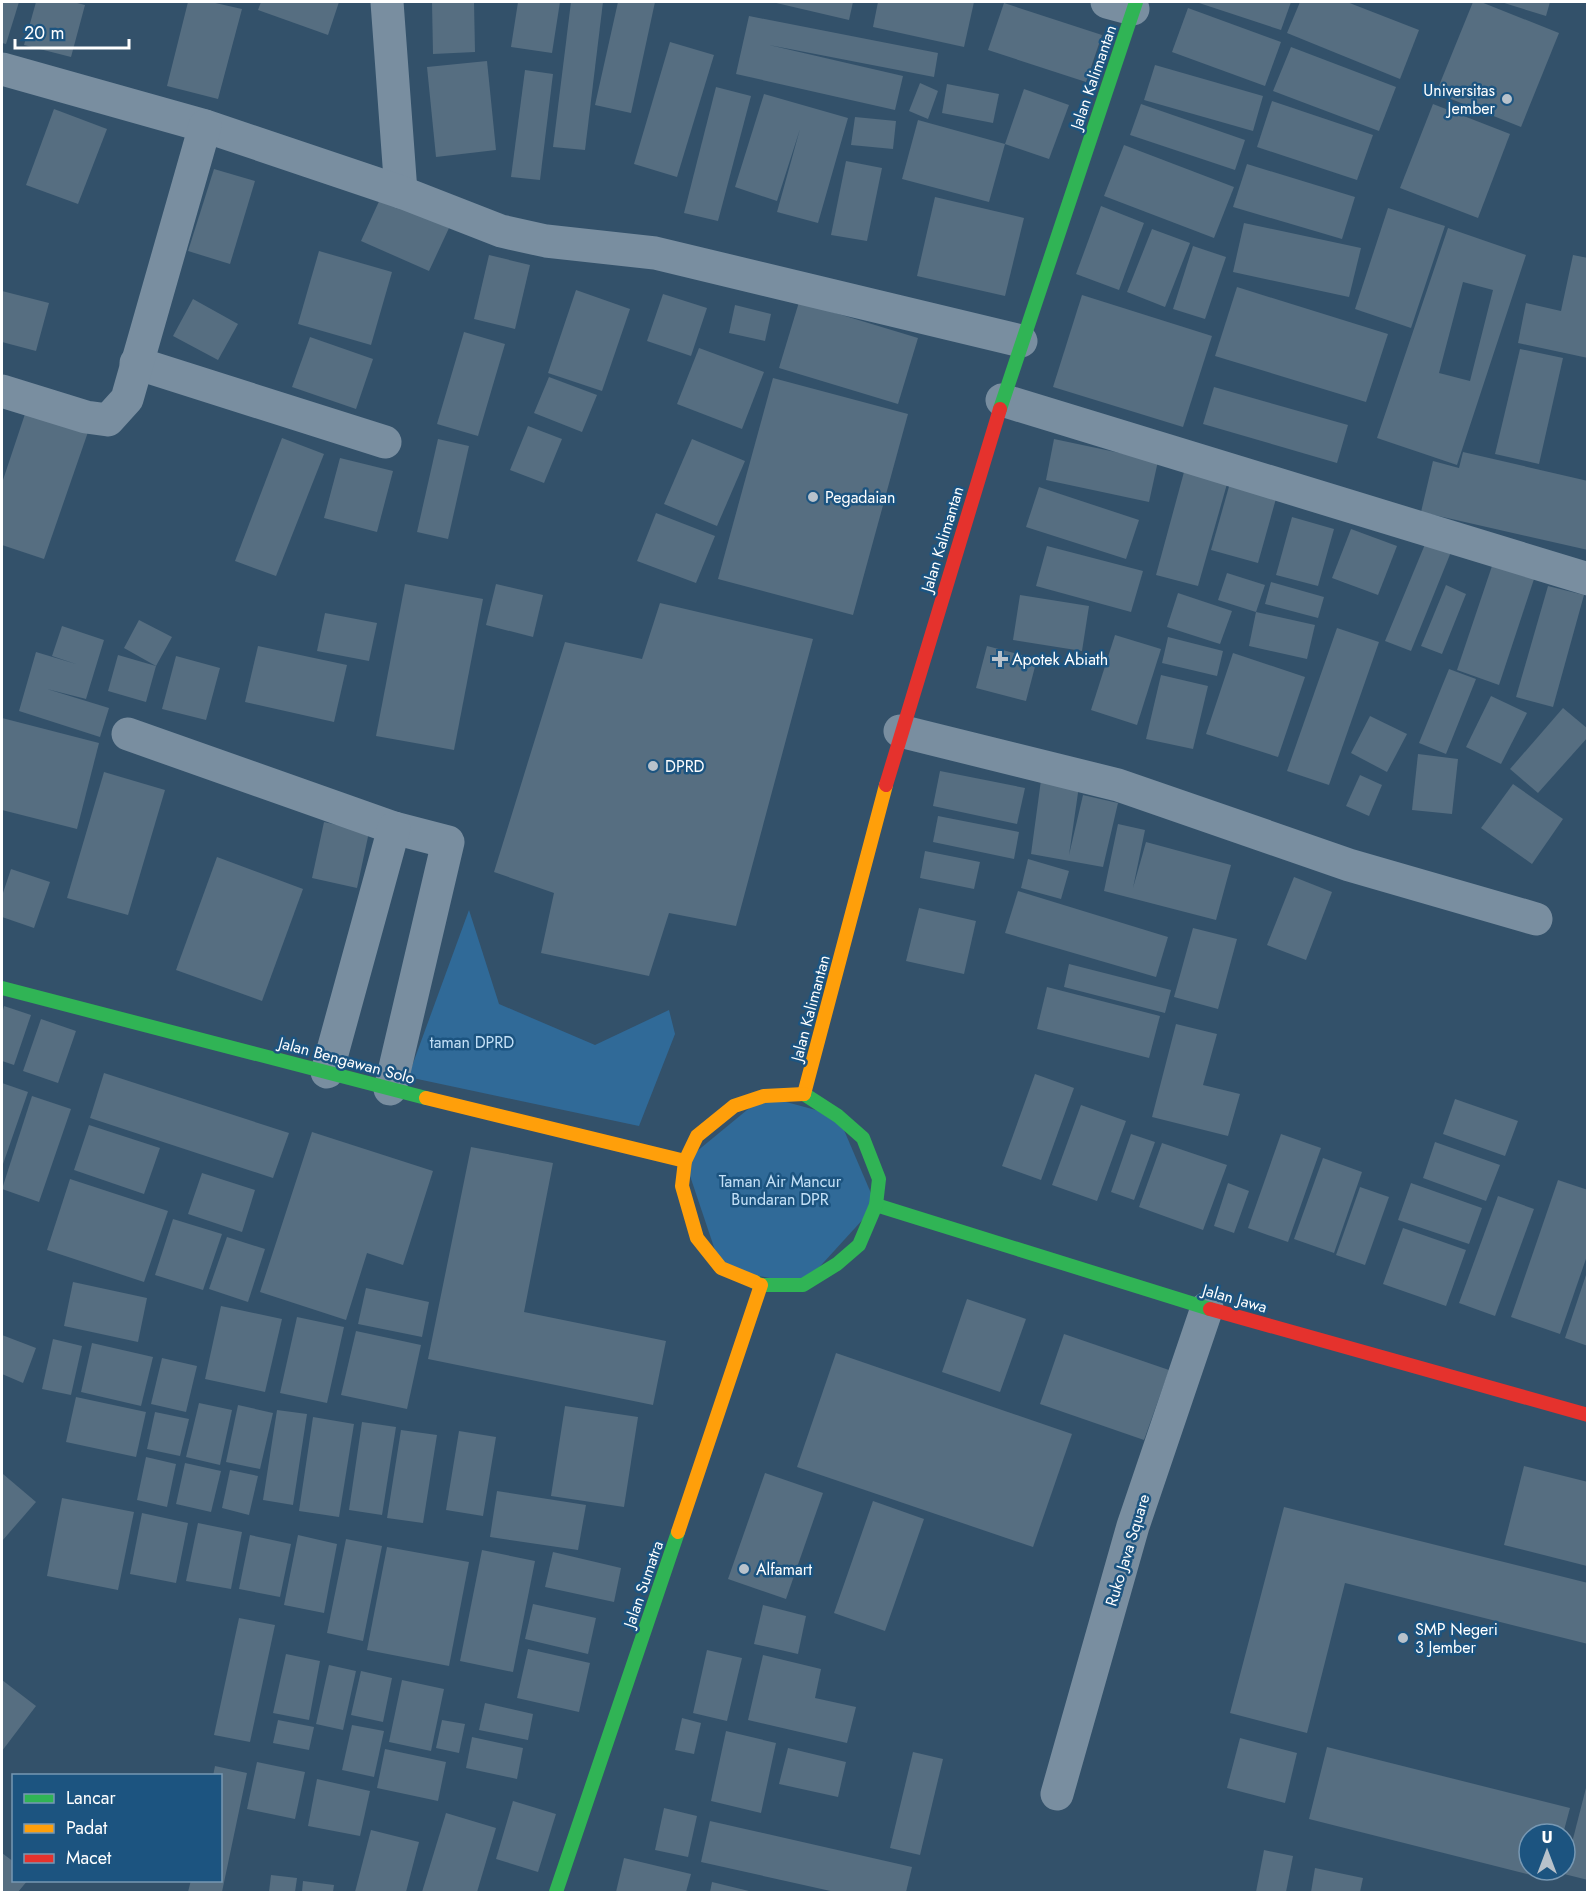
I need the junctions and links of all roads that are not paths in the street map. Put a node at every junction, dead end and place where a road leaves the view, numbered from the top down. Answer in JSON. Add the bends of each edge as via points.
{"nodes":[{"id":1,"x":387,"y":2,"type":"edge"},
{"id":2,"x":1125,"y":4,"type":"edge"},
{"id":3,"x":2,"y":69,"type":"edge"},
{"id":4,"x":205,"y":126,"type":"junction"},
{"id":5,"x":401,"y":192,"type":"junction"},
{"id":6,"x":1020,"y":341,"type":"junction"},
{"id":7,"x":136,"y":363,"type":"junction"},
{"id":8,"x":2,"y":391,"type":"edge"},
{"id":9,"x":1002,"y":400,"type":"junction"},
{"id":10,"x":385,"y":442,"type":"dead end"},
{"id":11,"x":1587,"y":579,"type":"edge"},
{"id":12,"x":900,"y":731,"type":"junction"},
{"id":13,"x":128,"y":734,"type":"dead end"},
{"id":14,"x":394,"y":828,"type":"junction"},
{"id":15,"x":1536,"y":919,"type":"dead end"},
{"id":16,"x":2,"y":988,"type":"edge"},
{"id":17,"x":327,"y":1072,"type":"junction"},
{"id":18,"x":390,"y":1089,"type":"junction"},
{"id":19,"x":804,"y":1094,"type":"junction"},
{"id":20,"x":685,"y":1161,"type":"junction"},
{"id":21,"x":876,"y":1205,"type":"junction"},
{"id":22,"x":761,"y":1285,"type":"junction"},
{"id":23,"x":1207,"y":1308,"type":"junction"},
{"id":24,"x":1587,"y":1414,"type":"edge"},
{"id":25,"x":1057,"y":1794,"type":"dead end"},
{"id":26,"x":556,"y":1893,"type":"edge"}],
"edges":[{"from":1,"to":5,"type":"street"},
{"from":2,"to":6,"type":"main road","name":"Jalan Kalimantan"},
{"from":3,"to":4,"type":"street"},
{"from":4,"to":5,"type":"street"},
{"from":4,"to":7,"type":"street"},
{"from":5,"to":6,"type":"street","via":[[501,231],[546,241],[656,253]]},
{"from":6,"to":9,"type":"main road","name":"Jalan Kalimantan"},
{"from":7,"to":8,"type":"street","via":[[127,399],[108,420]]},
{"from":7,"to":10,"type":"street"},
{"from":9,"to":11,"type":"street"},
{"from":9,"to":12,"type":"main road","name":"Jalan Kalimantan"},
{"from":12,"to":15,"type":"street","via":[[1118,785],[1349,866]]},
{"from":12,"to":19,"type":"main road","name":"Jalan Kalimantan"},
{"from":13,"to":14,"type":"street"},
{"from":14,"to":17,"type":"street"},
{"from":14,"to":18,"type":"street","via":[[448,842]]},
{"from":16,"to":17,"type":"main road","name":"Jalan Bengawan Solo"},
{"from":17,"to":18,"type":"main road","name":"Jalan Bengawan Solo"},
{"from":18,"to":20,"type":"main road","name":"Jalan Bengawan Solo"},
{"from":19,"to":20,"type":"main road","via":[[764,1096],[734,1106],[697,1136]]},
{"from":19,"to":21,"type":"main road","via":[[863,1138],[879,1179]]},
{"from":20,"to":22,"type":"main road","via":[[682,1186],[697,1238],[721,1268]]},
{"from":21,"to":22,"type":"main road","via":[[859,1245],[837,1264],[803,1285]]},
{"from":21,"to":23,"type":"main road","name":"Jalan Jawa"},
{"from":22,"to":26,"type":"main road","name":"Jalan Sumatra"},
{"from":23,"to":24,"type":"main road","name":"Jalan Jawa"},
{"from":23,"to":25,"type":"street","name":"Ruko Java Square","via":[[1133,1526]]}]}
